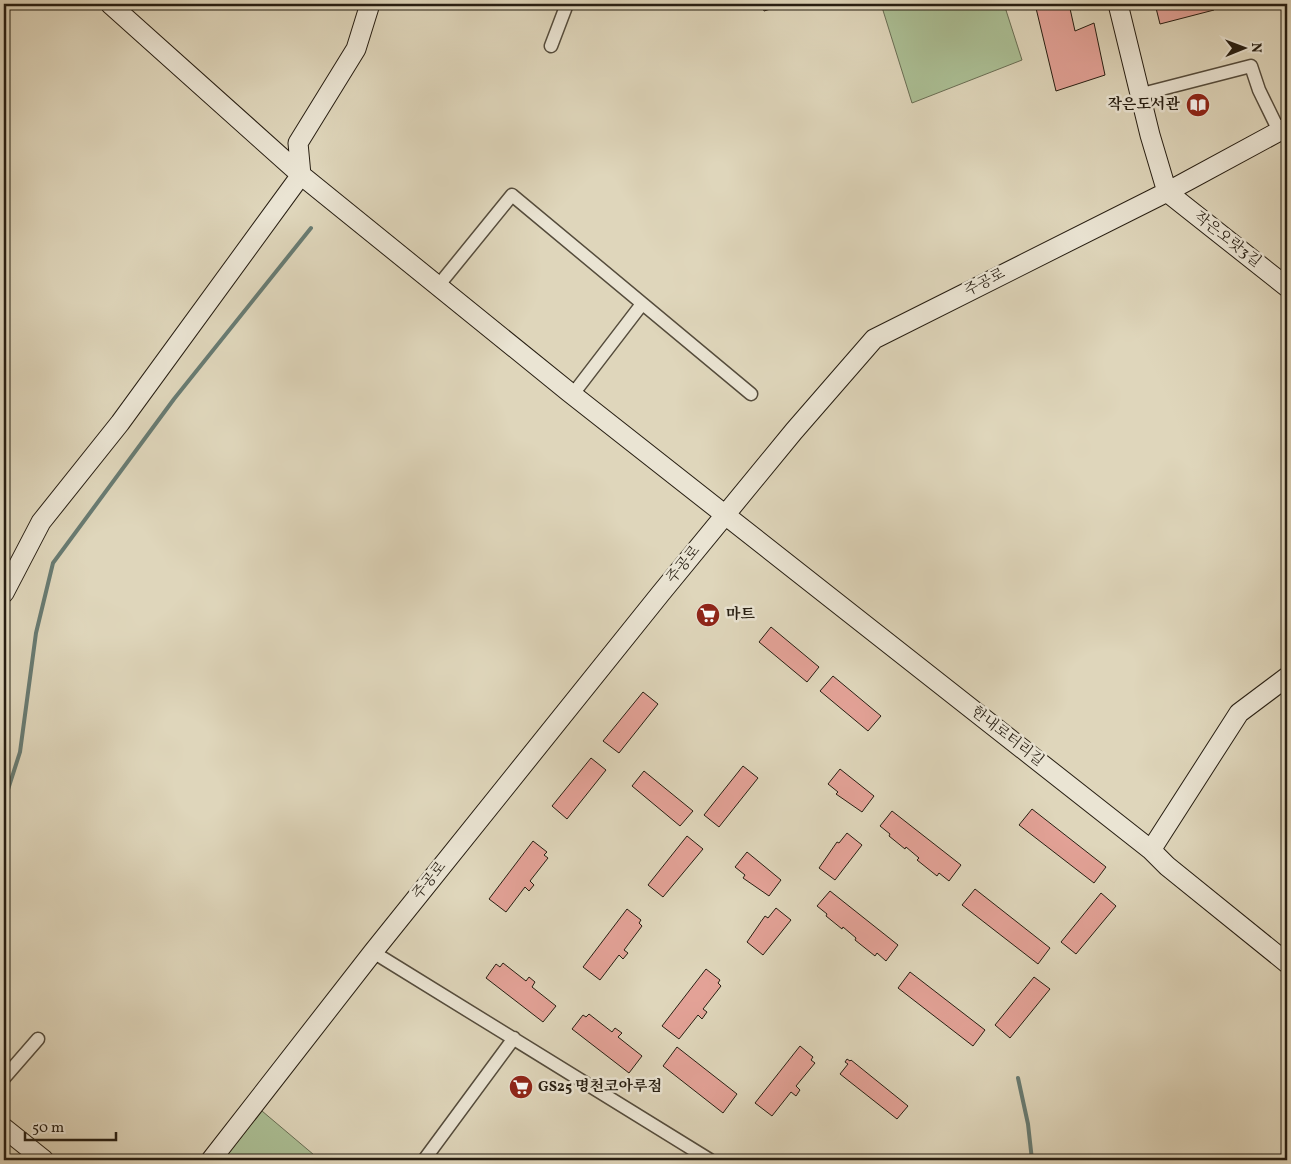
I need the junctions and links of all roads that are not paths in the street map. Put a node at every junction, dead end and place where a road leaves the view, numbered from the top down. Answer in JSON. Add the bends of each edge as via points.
{"nodes":[{"id":1,"x":110,"y":4,"type":"edge"},
{"id":2,"x":370,"y":4,"type":"edge"},
{"id":3,"x":567,"y":4,"type":"edge"},
{"id":4,"x":1118,"y":4,"type":"edge"},
{"id":5,"x":551,"y":46,"type":"dead end"},
{"id":6,"x":1142,"y":94,"type":"junction"},
{"id":7,"x":1283,"y":129,"type":"edge"},
{"id":8,"x":301,"y":175,"type":"junction"},
{"id":9,"x":1167,"y":192,"type":"junction"},
{"id":10,"x":438,"y":286,"type":"junction"},
{"id":11,"x":1287,"y":287,"type":"edge"},
{"id":12,"x":642,"y":304,"type":"junction"},
{"id":13,"x":573,"y":394,"type":"junction"},
{"id":14,"x":750,"y":394,"type":"dead end"},
{"id":15,"x":725,"y":514,"type":"junction"},
{"id":16,"x":4,"y":593,"type":"edge"},
{"id":17,"x":1287,"y":677,"type":"edge"},
{"id":18,"x":1151,"y":850,"type":"junction"},
{"id":19,"x":373,"y":952,"type":"junction"},
{"id":20,"x":1287,"y":962,"type":"edge"},
{"id":21,"x":514,"y":1038,"type":"junction"},
{"id":22,"x":38,"y":1039,"type":"dead end"},
{"id":23,"x":4,"y":1078,"type":"edge"},
{"id":24,"x":4,"y":1128,"type":"edge"},
{"id":25,"x":44,"y":1160,"type":"edge"},
{"id":26,"x":212,"y":1160,"type":"edge"},
{"id":27,"x":424,"y":1160,"type":"edge"},
{"id":28,"x":710,"y":1160,"type":"edge"}],
"edges":[{"from":1,"to":8,"type":"street","name":"한내로터리길"},
{"from":2,"to":8,"type":"street","via":[[356,49],[298,143]]},
{"from":3,"to":5,"type":"street"},
{"from":4,"to":6,"type":"street"},
{"from":6,"to":7,"type":"street","via":[[1251,66],[1259,90]]},
{"from":6,"to":9,"type":"street"},
{"from":7,"to":9,"type":"street","name":"주공로"},
{"from":8,"to":10,"type":"street","name":"한내로터리길"},
{"from":8,"to":16,"type":"street","via":[[120,423],[41,522]]},
{"from":9,"to":11,"type":"street","name":"작은오랏3길"},
{"from":9,"to":15,"type":"street","name":"주공로","via":[[874,339]]},
{"from":10,"to":12,"type":"street","via":[[512,195]]},
{"from":10,"to":13,"type":"street","name":"한내로터리길"},
{"from":12,"to":13,"type":"street"},
{"from":12,"to":14,"type":"street"},
{"from":13,"to":15,"type":"street","name":"한내로터리길"},
{"from":15,"to":18,"type":"street","name":"한내로터리길"},
{"from":15,"to":19,"type":"street","name":"주공로"},
{"from":17,"to":18,"type":"street","via":[[1238,713]]},
{"from":18,"to":20,"type":"street","name":"한내로터리길"},
{"from":19,"to":21,"type":"street"},
{"from":19,"to":26,"type":"street","name":"주공로"},
{"from":21,"to":27,"type":"street"},
{"from":21,"to":28,"type":"street"},
{"from":22,"to":23,"type":"street"},
{"from":24,"to":25,"type":"street"}]}
